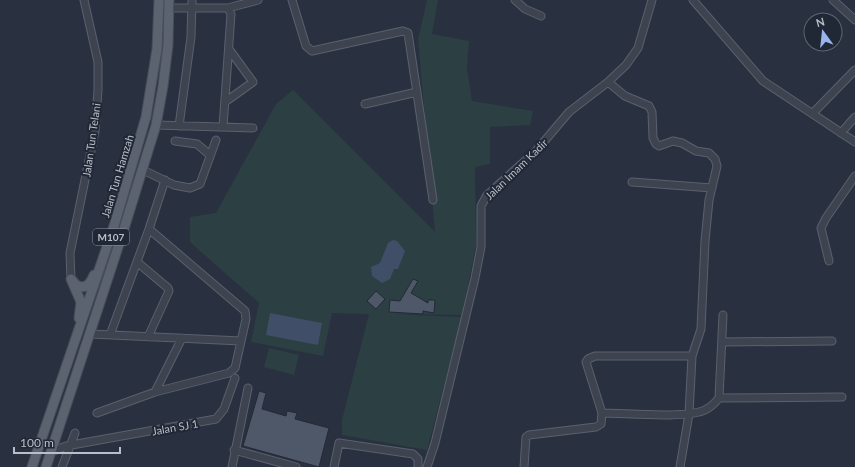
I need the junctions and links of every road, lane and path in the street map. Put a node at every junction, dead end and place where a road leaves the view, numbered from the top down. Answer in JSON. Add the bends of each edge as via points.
{"nodes":[{"id":1,"x":84,"y":0,"type":"edge"},
{"id":2,"x":159,"y":0,"type":"edge"},
{"id":3,"x":258,"y":0,"type":"edge"},
{"id":4,"x":292,"y":0,"type":"edge"},
{"id":5,"x":515,"y":0,"type":"edge"},
{"id":6,"x":652,"y":0,"type":"edge"},
{"id":7,"x":693,"y":0,"type":"edge"},
{"id":8,"x":833,"y":0,"type":"edge"},
{"id":9,"x":169,"y":4,"type":"edge"},
{"id":10,"x":192,"y":4,"type":"edge"},
{"id":11,"x":228,"y":8,"type":"junction"},
{"id":12,"x":541,"y":16,"type":"dead end"},
{"id":13,"x":855,"y":20,"type":"edge"},
{"id":14,"x":229,"y":49,"type":"junction"},
{"id":15,"x":855,"y":70,"type":"edge"},
{"id":16,"x":608,"y":82,"type":"junction"},
{"id":17,"x":418,"y":92,"type":"junction"},
{"id":18,"x":225,"y":102,"type":"junction"},
{"id":19,"x":366,"y":104,"type":"dead end"},
{"id":20,"x":813,"y":113,"type":"junction"},
{"id":21,"x":855,"y":117,"type":"edge"},
{"id":22,"x":156,"y":125,"type":"junction"},
{"id":23,"x":179,"y":126,"type":"junction"},
{"id":24,"x":223,"y":127,"type":"junction"},
{"id":25,"x":253,"y":128,"type":"dead end"},
{"id":26,"x":841,"y":133,"type":"junction"},
{"id":27,"x":175,"y":140,"type":"dead end"},
{"id":28,"x":216,"y":140,"type":"dead end"},
{"id":29,"x":855,"y":142,"type":"edge"},
{"id":30,"x":210,"y":155,"type":"junction"},
{"id":31,"x":143,"y":170,"type":"junction"},
{"id":32,"x":855,"y":176,"type":"edge"},
{"id":33,"x":165,"y":180,"type":"junction"},
{"id":34,"x":632,"y":182,"type":"dead end"},
{"id":35,"x":712,"y":188,"type":"junction"},
{"id":36,"x":433,"y":200,"type":"dead end"},
{"id":37,"x":114,"y":226,"type":"junction"},
{"id":38,"x":149,"y":229,"type":"junction"},
{"id":39,"x":829,"y":261,"type":"dead end"},
{"id":40,"x":137,"y":262,"type":"junction"},
{"id":41,"x":71,"y":279,"type":"junction"},
{"id":42,"x":724,"y":315,"type":"dead end"},
{"id":43,"x":91,"y":334,"type":"junction"},
{"id":44,"x":110,"y":335,"type":"junction"},
{"id":45,"x":148,"y":337,"type":"junction"},
{"id":46,"x":182,"y":338,"type":"junction"},
{"id":47,"x":241,"y":341,"type":"junction"},
{"id":48,"x":832,"y":341,"type":"dead end"},
{"id":49,"x":723,"y":342,"type":"junction"},
{"id":50,"x":692,"y":356,"type":"junction"},
{"id":51,"x":66,"y":366,"type":"junction"},
{"id":52,"x":234,"y":378,"type":"dead end"},
{"id":53,"x":248,"y":388,"type":"dead end"},
{"id":54,"x":155,"y":392,"type":"junction"},
{"id":55,"x":842,"y":397,"type":"dead end"},
{"id":56,"x":719,"y":398,"type":"junction"},
{"id":57,"x":97,"y":413,"type":"dead end"},
{"id":58,"x":602,"y":413,"type":"junction"},
{"id":59,"x":689,"y":414,"type":"junction"},
{"id":60,"x":57,"y":433,"type":"junction"},
{"id":61,"x":75,"y":433,"type":"dead end"},
{"id":62,"x":68,"y":446,"type":"junction"},
{"id":63,"x":234,"y":450,"type":"junction"},
{"id":64,"x":51,"y":452,"type":"junction"},
{"id":65,"x":32,"y":467,"type":"edge"},
{"id":66,"x":46,"y":467,"type":"edge"},
{"id":67,"x":62,"y":467,"type":"edge"},
{"id":68,"x":232,"y":467,"type":"edge"},
{"id":69,"x":296,"y":467,"type":"edge"},
{"id":70,"x":334,"y":467,"type":"edge"},
{"id":71,"x":418,"y":467,"type":"edge"},
{"id":72,"x":427,"y":467,"type":"edge"},
{"id":73,"x":524,"y":467,"type":"edge"},
{"id":74,"x":680,"y":467,"type":"edge"}],
"edges":[{"from":1,"to":41,"type":"street","name":"Jalan Tun Telani","via":[[98,62],[98,90],[95,131],[70,253]]},
{"from":2,"to":37,"type":"main road","name":"Jalan Tun Hamzah","number":"M107","via":[[157,49],[150,101]]},
{"from":3,"to":11,"type":"street"},
{"from":4,"to":17,"type":"street","via":[[306,46],[312,52],[408,32]]},
{"from":5,"to":12,"type":"street","via":[[525,10]]},
{"from":6,"to":16,"type":"street","name":"Jalan Imam Kadir","via":[[638,48],[626,65]]},
{"from":7,"to":20,"type":"street","via":[[764,81]]},
{"from":8,"to":13,"type":"street"},
{"from":9,"to":10,"type":"street"},
{"from":9,"to":22,"type":"main road","name":"Jalan Tun Hamzah","number":"M107","via":[[168,45]]},
{"from":10,"to":11,"type":"street"},
{"from":10,"to":23,"type":"street","via":[[191,37]]},
{"from":11,"to":14,"type":"street","via":[[231,14]]},
{"from":14,"to":18,"type":"street"},
{"from":14,"to":18,"type":"street","via":[[253,82]]},
{"from":15,"to":20,"type":"street"},
{"from":16,"to":35,"type":"street","via":[[625,96],[649,106],[656,144],[659,146],[674,141],[682,143],[696,151],[708,153],[715,159],[718,166]]},
{"from":16,"to":72,"type":"street","name":"Jalan Imam Kadir","via":[[569,112],[536,151],[483,200],[480,214],[481,247],[475,278],[435,444]]},
{"from":17,"to":19,"type":"street"},
{"from":17,"to":36,"type":"street"},
{"from":18,"to":24,"type":"street"},
{"from":20,"to":26,"type":"street"},
{"from":21,"to":26,"type":"street"},
{"from":22,"to":23,"type":"street"},
{"from":22,"to":31,"type":"main road","name":"Jalan Tun Hamzah","number":"M107"},
{"from":23,"to":24,"type":"street"},
{"from":24,"to":25,"type":"street"},
{"from":26,"to":29,"type":"street"},
{"from":27,"to":30,"type":"street","via":[[196,144]]},
{"from":28,"to":30,"type":"street"},
{"from":30,"to":33,"type":"street","via":[[200,184],[190,188],[174,185]]},
{"from":31,"to":33,"type":"street"},
{"from":31,"to":43,"type":"main road","name":"Jalan Tun Hamzah","number":"M107"},
{"from":32,"to":39,"type":"street","via":[[821,228]]},
{"from":33,"to":38,"type":"street"},
{"from":34,"to":35,"type":"street"},
{"from":35,"to":50,"type":"street","via":[[705,242],[701,329]]},
{"from":37,"to":41,"type":"main road","via":[[88,286],[76,286]]},
{"from":37,"to":51,"type":"main road","name":"Jalan Tun Hamzah","number":"M107"},
{"from":38,"to":40,"type":"street"},
{"from":38,"to":47,"type":"street","via":[[243,307],[246,319]]},
{"from":40,"to":44,"type":"street"},
{"from":40,"to":45,"type":"street","via":[[169,291]]},
{"from":41,"to":51,"type":"main road","via":[[81,308]]},
{"from":42,"to":49,"type":"street"},
{"from":43,"to":44,"type":"street"},
{"from":43,"to":60,"type":"main road","name":"Jalan Tun Hamzah","number":"M107"},
{"from":44,"to":45,"type":"street"},
{"from":45,"to":46,"type":"street"},
{"from":46,"to":47,"type":"street"},
{"from":46,"to":54,"type":"street"},
{"from":47,"to":54,"type":"street","via":[[233,371]]},
{"from":48,"to":49,"type":"street"},
{"from":49,"to":56,"type":"street"},
{"from":50,"to":58,"type":"street","via":[[596,356],[588,359],[586,362]]},
{"from":50,"to":59,"type":"street"},
{"from":51,"to":65,"type":"main road","name":"Jalan Tun Hamzah","number":"M107"},
{"from":52,"to":62,"type":"street","name":"Jalan SJ 1","via":[[224,409],[216,419]]},
{"from":53,"to":63,"type":"street"},
{"from":54,"to":57,"type":"street"},
{"from":55,"to":56,"type":"street"},
{"from":56,"to":59,"type":"street","via":[[706,410]]},
{"from":58,"to":59,"type":"street"},
{"from":58,"to":73,"type":"street","via":[[601,424],[596,427],[526,437]]},
{"from":59,"to":74,"type":"street"},
{"from":60,"to":62,"type":"street"},
{"from":60,"to":64,"type":"main road","name":"Jalan Tun Hamzah","number":"M107"},
{"from":61,"to":62,"type":"street"},
{"from":62,"to":64,"type":"street","name":"Jalan SJ 1"},
{"from":62,"to":67,"type":"street"},
{"from":63,"to":68,"type":"street"},
{"from":63,"to":69,"type":"street"},
{"from":64,"to":66,"type":"main road","name":"Jalan Tun Hamzah","number":"M107"},
{"from":70,"to":71,"type":"street","via":[[339,443],[413,454],[418,459]]}]}
